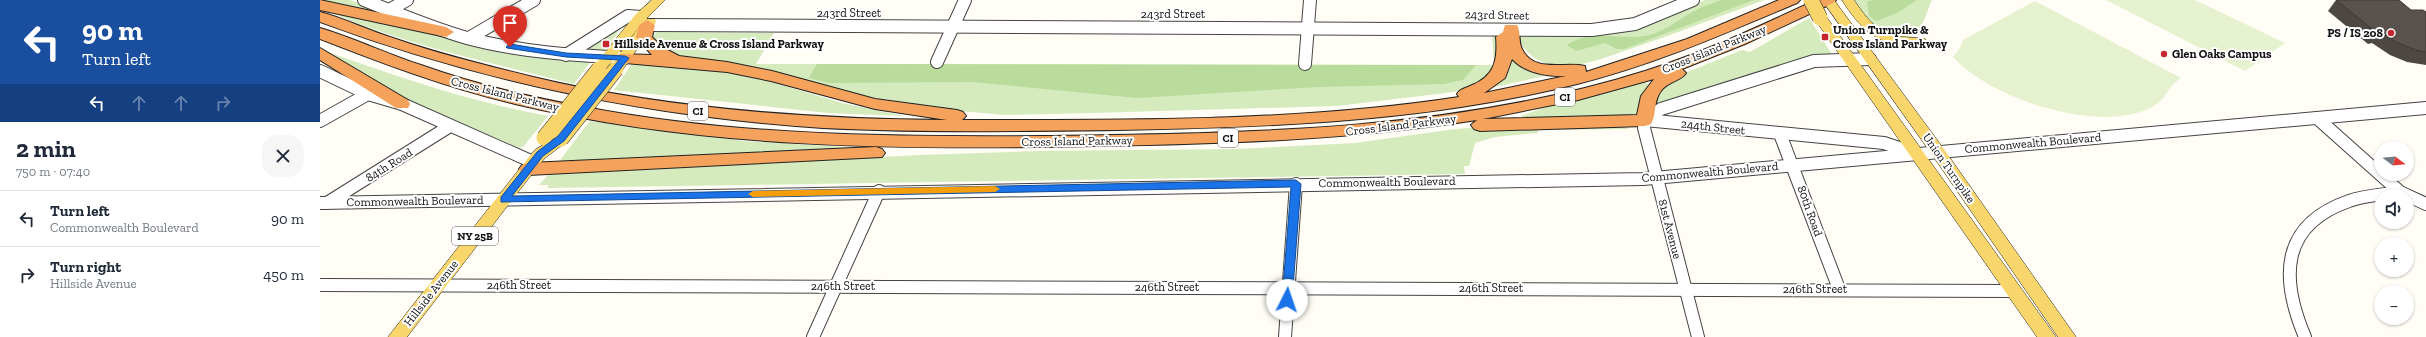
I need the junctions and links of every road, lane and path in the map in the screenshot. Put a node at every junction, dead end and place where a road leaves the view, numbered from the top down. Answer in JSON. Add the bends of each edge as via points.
{"nodes":[{"id":1,"x":364,"y":0,"type":"edge"},
{"id":2,"x":407,"y":0,"type":"edge"},
{"id":3,"x":534,"y":0,"type":"edge"},
{"id":4,"x":660,"y":0,"type":"edge"},
{"id":5,"x":965,"y":0,"type":"edge"},
{"id":6,"x":1310,"y":0,"type":"edge"},
{"id":7,"x":1693,"y":0,"type":"edge"},
{"id":8,"x":1792,"y":0,"type":"edge"},
{"id":9,"x":1811,"y":0,"type":"edge"},
{"id":10,"x":1828,"y":0,"type":"edge"},
{"id":11,"x":1848,"y":0,"type":"edge"},
{"id":12,"x":320,"y":5,"type":"edge"},
{"id":13,"x":389,"y":10,"type":"junction"},
{"id":14,"x":320,"y":17,"type":"edge"},
{"id":15,"x":644,"y":21,"type":"junction"},
{"id":16,"x":953,"y":26,"type":"junction"},
{"id":17,"x":1308,"y":27,"type":"junction"},
{"id":18,"x":1507,"y":28,"type":"junction"},
{"id":19,"x":446,"y":32,"type":"junction"},
{"id":20,"x":320,"y":33,"type":"edge"},
{"id":21,"x":1710,"y":36,"type":"junction"},
{"id":22,"x":469,"y":38,"type":"junction"},
{"id":23,"x":1740,"y":40,"type":"junction"},
{"id":24,"x":1920,"y":42,"type":"dead end"},
{"id":25,"x":320,"y":53,"type":"edge"},
{"id":26,"x":566,"y":55,"type":"junction"},
{"id":27,"x":1870,"y":59,"type":"junction"},
{"id":28,"x":1850,"y":60,"type":"junction"},
{"id":29,"x":677,"y":61,"type":"junction"},
{"id":30,"x":616,"y":62,"type":"junction"},
{"id":31,"x":937,"y":62,"type":"dead end"},
{"id":32,"x":1306,"y":64,"type":"dead end"},
{"id":33,"x":320,"y":71,"type":"edge"},
{"id":34,"x":368,"y":94,"type":"junction"},
{"id":35,"x":402,"y":104,"type":"junction"},
{"id":36,"x":2426,"y":108,"type":"edge"},
{"id":37,"x":1365,"y":114,"type":"junction"},
{"id":38,"x":2317,"y":118,"type":"junction"},
{"id":39,"x":1645,"y":120,"type":"junction"},
{"id":40,"x":320,"y":121,"type":"edge"},
{"id":41,"x":1088,"y":125,"type":"junction"},
{"id":42,"x":450,"y":126,"type":"junction"},
{"id":43,"x":1383,"y":129,"type":"junction"},
{"id":44,"x":1780,"y":134,"type":"junction"},
{"id":45,"x":1073,"y":141,"type":"junction"},
{"id":46,"x":1938,"y":152,"type":"junction"},
{"id":47,"x":1917,"y":154,"type":"junction"},
{"id":48,"x":534,"y":162,"type":"junction"},
{"id":49,"x":1792,"y":165,"type":"junction"},
{"id":50,"x":1657,"y":178,"type":"junction"},
{"id":51,"x":1296,"y":184,"type":"junction"},
{"id":52,"x":2397,"y":189,"type":"edge"},
{"id":53,"x":879,"y":191,"type":"junction"},
{"id":54,"x":2374,"y":196,"type":"edge"},
{"id":55,"x":2414,"y":198,"type":"edge"},
{"id":56,"x":504,"y":199,"type":"junction"},
{"id":57,"x":324,"y":203,"type":"edge"},
{"id":58,"x":2426,"y":204,"type":"edge"},
{"id":59,"x":438,"y":284,"type":"junction"},
{"id":60,"x":320,"y":285,"type":"edge"},
{"id":61,"x":836,"y":286,"type":"junction"},
{"id":62,"x":1288,"y":287,"type":"junction"},
{"id":63,"x":1686,"y":288,"type":"junction"},
{"id":64,"x":1839,"y":289,"type":"junction"},
{"id":65,"x":2014,"y":291,"type":"junction"},
{"id":66,"x":397,"y":337,"type":"edge"},
{"id":67,"x":813,"y":337,"type":"edge"},
{"id":68,"x":1285,"y":337,"type":"edge"},
{"id":69,"x":1698,"y":337,"type":"edge"},
{"id":70,"x":2047,"y":337,"type":"edge"},
{"id":71,"x":2067,"y":337,"type":"edge"},
{"id":72,"x":2305,"y":337,"type":"edge"}],
"edges":[{"from":1,"to":13,"type":"street"},
{"from":2,"to":13,"type":"street"},
{"from":3,"to":22,"type":"street"},
{"from":4,"to":15,"type":"main road","name":"Hillside Avenue","number":"NY 25B"},
{"from":5,"to":16,"type":"street"},
{"from":6,"to":17,"type":"street"},
{"from":7,"to":18,"type":"street","name":"243rd Street","via":[[1620,28]]},
{"from":8,"to":21,"type":"highway","name":"Cross Island Parkway","number":"CI"},
{"from":9,"to":28,"type":"main road","name":"Union Turnpike","bridge":true,"via":[[1820,18]]},
{"from":10,"to":23,"type":"highway","name":"Cross Island Parkway","number":"CI"},
{"from":10,"to":27,"type":"main road","name":"Union Turnpike"},
{"from":11,"to":24,"type":"main road","via":[[1863,23],[1883,38]]},
{"from":12,"to":19,"type":"highway"},
{"from":13,"to":19,"type":"street"},
{"from":14,"to":41,"type":"highway","name":"Cross Island Parkway","number":"CI","via":[[390,44],[455,64],[555,87],[664,106],[768,118],[885,125]]},
{"from":15,"to":16,"type":"street","name":"243rd Street"},
{"from":15,"to":26,"type":"street","via":[[628,16]]},
{"from":15,"to":29,"type":"highway","via":[[644,37],[649,44]]},
{"from":15,"to":30,"type":"main road","name":"Hillside Avenue","number":"NY 25B"},
{"from":16,"to":17,"type":"street","name":"243rd Street"},
{"from":16,"to":31,"type":"street"},
{"from":17,"to":18,"type":"street","name":"243rd Street"},
{"from":17,"to":32,"type":"street"},
{"from":18,"to":21,"type":"highway","via":[[1512,45],[1520,58],[1541,68],[1561,71],[1581,70],[1656,48]]},
{"from":18,"to":37,"type":"highway","via":[[1505,64],[1500,74],[1486,86],[1465,94],[1418,101]]},
{"from":19,"to":22,"type":"street"},
{"from":20,"to":45,"type":"highway","name":"Cross Island Parkway","number":"CI","via":[[404,66],[466,86],[552,107],[634,121],[730,133],[847,140]]},
{"from":21,"to":37,"type":"highway","name":"Cross Island Parkway","number":"CI","via":[[1564,82],[1460,102]]},
{"from":22,"to":26,"type":"street","via":[[525,50]]},
{"from":23,"to":39,"type":"highway","via":[[1704,64],[1673,75],[1655,86],[1647,99]]},
{"from":23,"to":43,"type":"highway","name":"Cross Island Parkway","number":"CI","via":[[1647,75],[1575,95],[1485,114]]},
{"from":25,"to":35,"type":"highway"},
{"from":26,"to":30,"type":"street"},
{"from":27,"to":28,"type":"street"},
{"from":27,"to":46,"type":"main road","name":"Union Turnpike"},
{"from":28,"to":39,"type":"street","via":[[1810,62],[1660,109]]},
{"from":28,"to":47,"type":"main road","name":"Union Turnpike"},
{"from":29,"to":30,"type":"highway"},
{"from":29,"to":41,"type":"highway","via":[[753,72],[859,101],[907,110]]},
{"from":30,"to":48,"type":"main road","name":"Hillside Avenue","number":"NY 25B","bridge":true,"via":[[561,138]]},
{"from":30,"to":48,"type":"main road","name":"Hillside Avenue","number":"NY 25B","bridge":true,"via":[[600,69],[544,138]]},
{"from":33,"to":34,"type":"street"},
{"from":34,"to":35,"type":"street"},
{"from":34,"to":40,"type":"street"},
{"from":35,"to":42,"type":"street"},
{"from":36,"to":38,"type":"street","name":"Commonwealth Boulevard"},
{"from":37,"to":41,"type":"highway","name":"Cross Island Parkway","number":"CI","via":[[1269,121]]},
{"from":38,"to":46,"type":"street","name":"Commonwealth Boulevard"},
{"from":38,"to":52,"type":"street"},
{"from":39,"to":43,"type":"highway"},
{"from":39,"to":44,"type":"street","name":"244th Street"},
{"from":39,"to":50,"type":"street","name":"81st Avenue","via":[[1644,128]]},
{"from":42,"to":48,"type":"street"},
{"from":42,"to":57,"type":"street","name":"84th Road"},
{"from":43,"to":45,"type":"highway","name":"Cross Island Parkway","number":"CI","via":[[1273,137]]},
{"from":44,"to":47,"type":"street","name":"244th Street","via":[[1884,143]]},
{"from":44,"to":49,"type":"street","name":"80th Road"},
{"from":45,"to":48,"type":"highway","via":[[986,150]]},
{"from":46,"to":47,"type":"street","name":"Commonwealth Boulevard"},
{"from":46,"to":71,"type":"main road","name":"Union Turnpike"},
{"from":47,"to":49,"type":"street","name":"Commonwealth Boulevard"},
{"from":47,"to":65,"type":"main road","name":"Union Turnpike"},
{"from":48,"to":56,"type":"main road","name":"Hillside Avenue","number":"NY 25B"},
{"from":49,"to":50,"type":"street","name":"Commonwealth Boulevard"},
{"from":49,"to":64,"type":"street","name":"80th Road"},
{"from":50,"to":51,"type":"street","name":"Commonwealth Boulevard"},
{"from":50,"to":63,"type":"street","name":"81st Avenue"},
{"from":51,"to":53,"type":"street","name":"Commonwealth Boulevard"},
{"from":51,"to":62,"type":"street"},
{"from":53,"to":56,"type":"street","name":"Commonwealth Boulevard"},
{"from":53,"to":61,"type":"street"},
{"from":54,"to":72,"type":"street","via":[[2335,207],[2309,223],[2300,234],[2289,258],[2288,281],[2291,302]]},
{"from":55,"to":58,"type":"street"},
{"from":56,"to":57,"type":"street","name":"Commonwealth Boulevard"},
{"from":56,"to":59,"type":"main road","name":"Hillside Avenue","number":"NY 25B"},
{"from":59,"to":60,"type":"street","name":"246th Street"},
{"from":59,"to":61,"type":"street","name":"246th Street"},
{"from":59,"to":66,"type":"main road","name":"Hillside Avenue","number":"NY 25B"},
{"from":61,"to":62,"type":"street","name":"246th Street"},
{"from":61,"to":67,"type":"street"},
{"from":62,"to":63,"type":"street","name":"246th Street"},
{"from":62,"to":68,"type":"street"},
{"from":63,"to":64,"type":"street","name":"246th Street"},
{"from":63,"to":69,"type":"street","name":"81st Avenue"},
{"from":64,"to":65,"type":"street","name":"246th Street"},
{"from":65,"to":70,"type":"main road","name":"Union Turnpike"}]}
